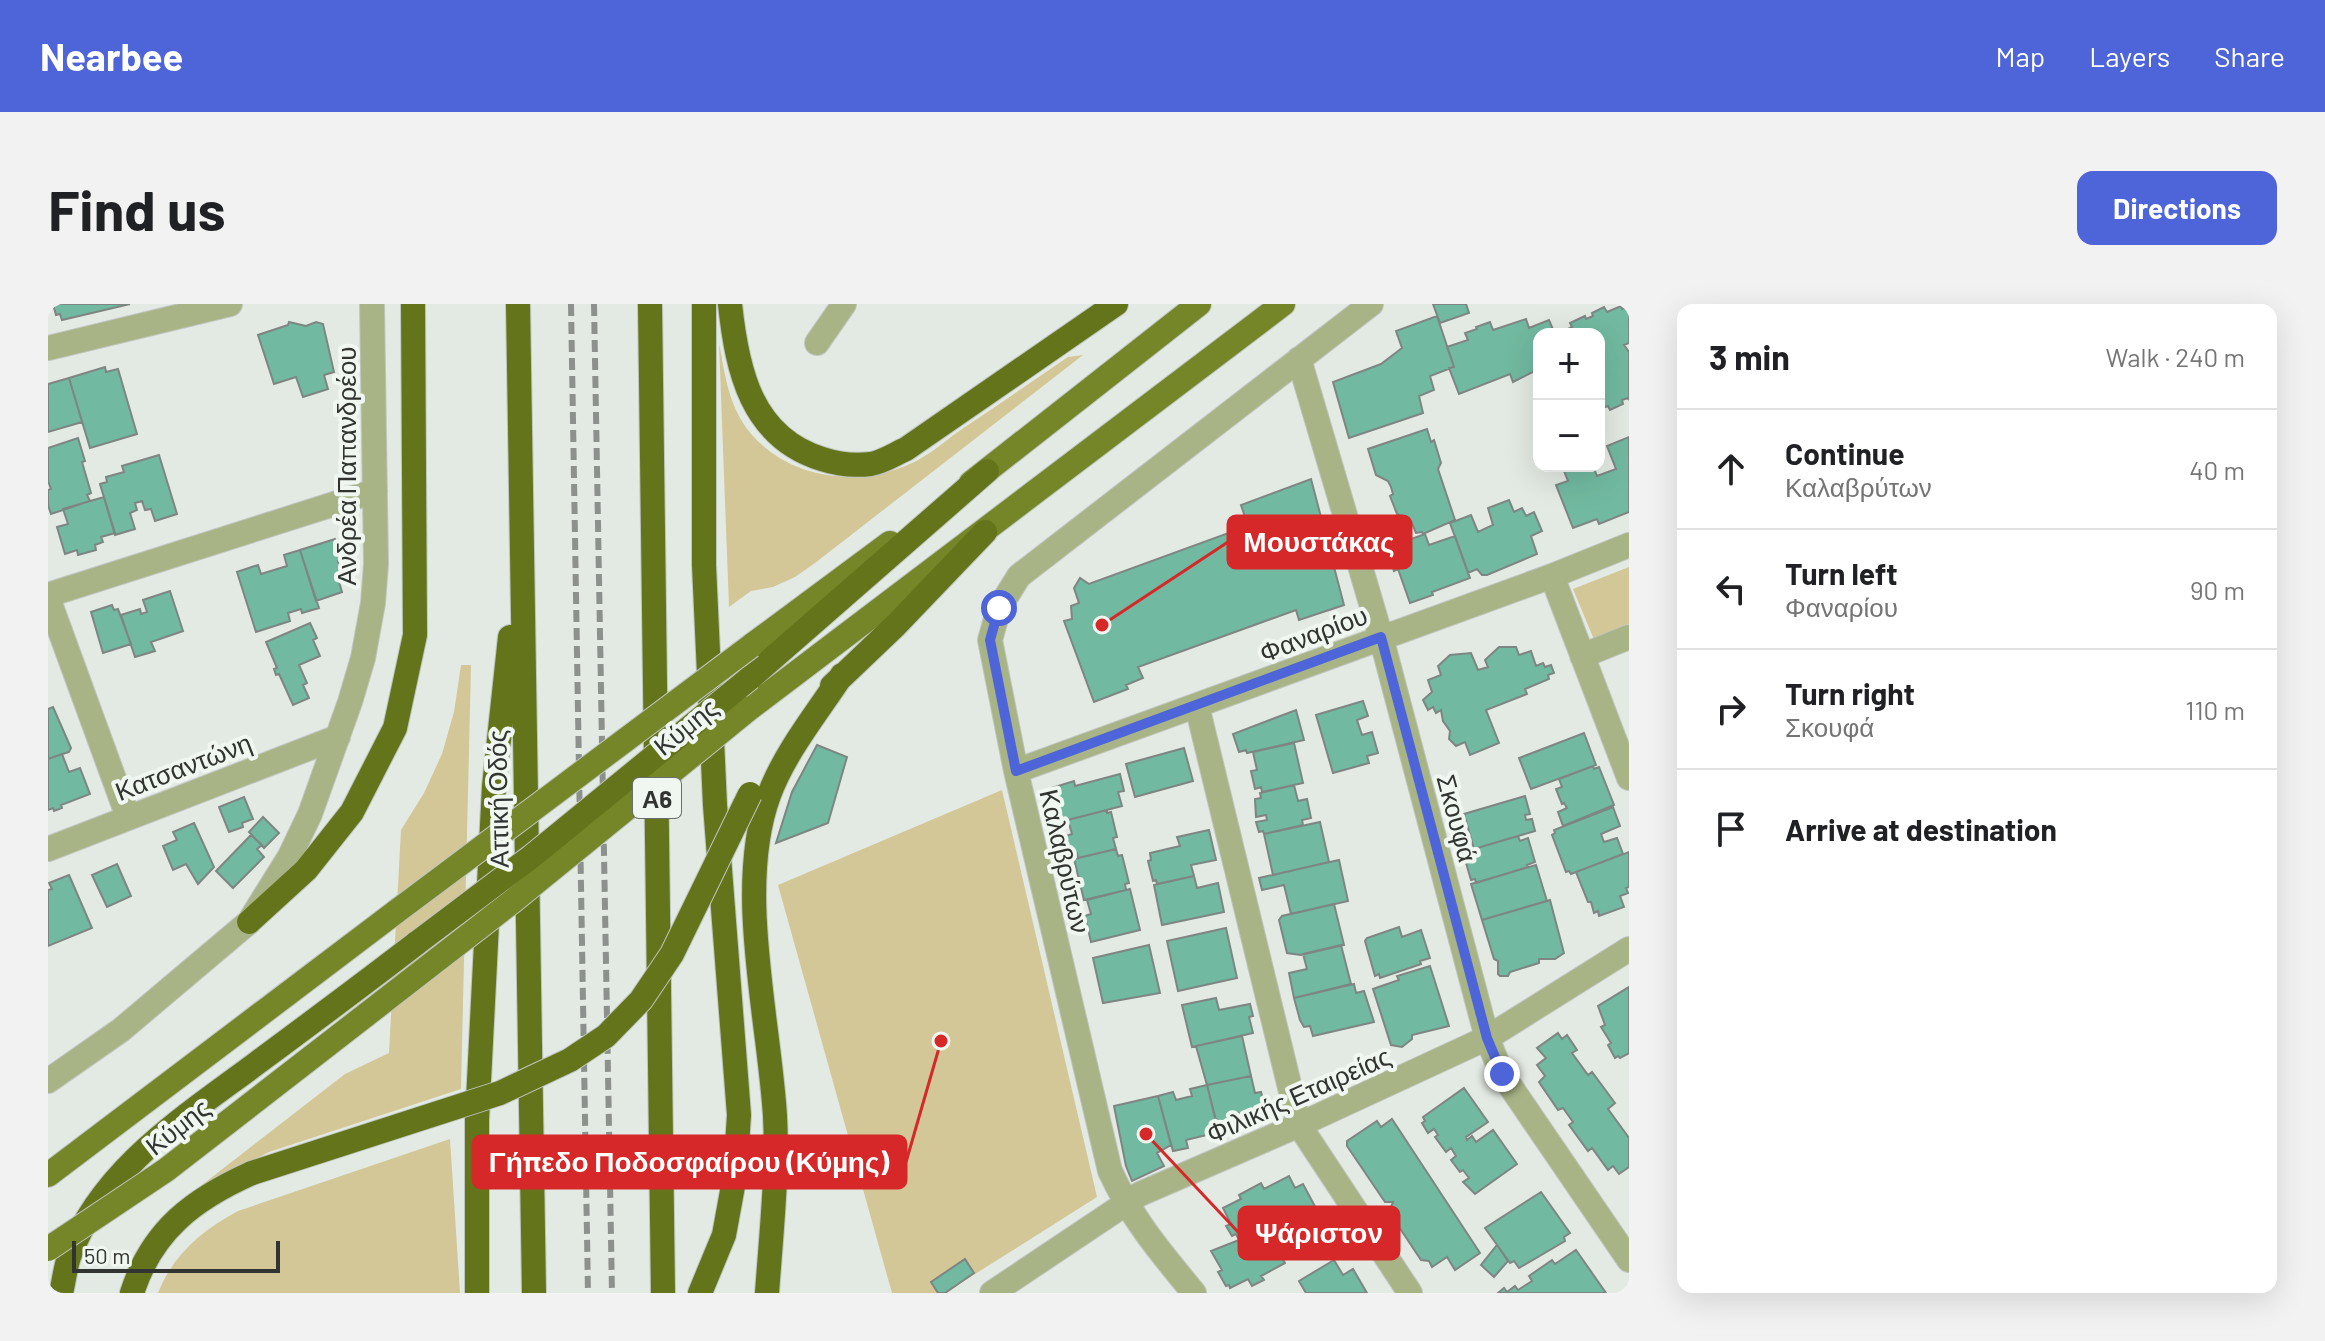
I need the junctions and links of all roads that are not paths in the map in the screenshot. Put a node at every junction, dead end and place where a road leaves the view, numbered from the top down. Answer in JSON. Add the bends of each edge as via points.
{"nodes":[{"id":1,"x":230,"y":304,"type":"edge"},
{"id":2,"x":372,"y":304,"type":"edge"},
{"id":3,"x":413,"y":304,"type":"edge"},
{"id":4,"x":518,"y":304,"type":"edge"},
{"id":5,"x":650,"y":304,"type":"edge"},
{"id":6,"x":704,"y":304,"type":"edge"},
{"id":7,"x":730,"y":304,"type":"edge"},
{"id":8,"x":844,"y":304,"type":"edge"},
{"id":9,"x":1116,"y":304,"type":"edge"},
{"id":10,"x":1199,"y":304,"type":"edge"},
{"id":11,"x":1283,"y":304,"type":"edge"},
{"id":12,"x":1371,"y":304,"type":"edge"},
{"id":13,"x":817,"y":343,"type":"dead end"},
{"id":14,"x":48,"y":348,"type":"edge"},
{"id":15,"x":1299,"y":359,"type":"junction"},
{"id":16,"x":987,"y":471,"type":"junction"},
{"id":17,"x":375,"y":491,"type":"junction"},
{"id":18,"x":985,"y":532,"type":"junction"},
{"id":19,"x":521,"y":534,"type":"junction"},
{"id":20,"x":1629,"y":545,"type":"edge"},
{"id":21,"x":1552,"y":576,"type":"junction"},
{"id":22,"x":48,"y":596,"type":"edge"},
{"id":23,"x":1381,"y":637,"type":"junction"},
{"id":24,"x":1629,"y":637,"type":"edge"},
{"id":25,"x":1582,"y":656,"type":"junction"},
{"id":26,"x":842,"y":675,"type":"junction"},
{"id":27,"x":1197,"y":706,"type":"junction"},
{"id":28,"x":338,"y":737,"type":"junction"},
{"id":29,"x":1016,"y":771,"type":"junction"},
{"id":30,"x":1629,"y":778,"type":"edge"},
{"id":31,"x":128,"y":817,"type":"junction"},
{"id":32,"x":48,"y":849,"type":"edge"},
{"id":33,"x":249,"y":922,"type":"junction"},
{"id":34,"x":1629,"y":949,"type":"edge"},
{"id":35,"x":1487,"y":1038,"type":"junction"},
{"id":36,"x":48,"y":1081,"type":"edge"},
{"id":37,"x":1299,"y":1125,"type":"junction"},
{"id":38,"x":48,"y":1175,"type":"edge"},
{"id":39,"x":1125,"y":1204,"type":"junction"},
{"id":40,"x":48,"y":1249,"type":"edge"},
{"id":41,"x":1629,"y":1260,"type":"edge"},
{"id":42,"x":61,"y":1293,"type":"edge"},
{"id":43,"x":132,"y":1293,"type":"edge"},
{"id":44,"x":477,"y":1293,"type":"edge"},
{"id":45,"x":534,"y":1293,"type":"edge"},
{"id":46,"x":663,"y":1293,"type":"edge"},
{"id":47,"x":700,"y":1293,"type":"edge"},
{"id":48,"x":767,"y":1293,"type":"edge"},
{"id":49,"x":992,"y":1293,"type":"edge"},
{"id":50,"x":1194,"y":1293,"type":"edge"},
{"id":51,"x":1410,"y":1293,"type":"edge"}],
"edges":[{"from":1,"to":14,"type":"street"},
{"from":2,"to":17,"type":"street","name":"Ανδρέα Παπανδρέου"},
{"from":3,"to":33,"type":"highway","via":[[415,635],[395,728],[352,812],[306,870]]},
{"from":4,"to":19,"type":"highway","name":"Αττική Οδός"},
{"from":5,"to":46,"type":"highway","number":"Α6"},
{"from":6,"to":47,"type":"highway","via":[[704,565],[715,805],[739,1115],[724,1235]]},
{"from":7,"to":9,"type":"highway","via":[[735,349],[750,396],[769,428],[801,452],[837,464],[873,464],[906,449]]},
{"from":8,"to":13,"type":"street"},
{"from":10,"to":16,"type":"main road","name":"Κύμης"},
{"from":11,"to":18,"type":"main road","name":"Κύμης"},
{"from":12,"to":15,"type":"street","name":"Καλαβρύτων"},
{"from":15,"to":23,"type":"street","name":"Σκουφά"},
{"from":15,"to":29,"type":"street","name":"Καλαβρύτων","via":[[1019,576],[999,608],[990,640]]},
{"from":16,"to":38,"type":"main road","name":"Κύμης","bridge":true},
{"from":16,"to":42,"type":"highway","bridge":true,"via":[[750,678],[555,837],[130,1164],[80,1236]]},
{"from":17,"to":22,"type":"street"},
{"from":17,"to":28,"type":"street","name":"Ανδρέα Παπανδρέου","via":[[373,603],[363,658]]},
{"from":18,"to":26,"type":"highway"},
{"from":18,"to":40,"type":"main road","name":"Κύμης","bridge":true,"via":[[750,708],[513,901],[166,1170]]},
{"from":19,"to":44,"type":"highway","via":[[494,786],[477,1120]]},
{"from":19,"to":45,"type":"highway","name":"Αττική Οδός"},
{"from":20,"to":21,"type":"street","name":"Φαναρίου"},
{"from":21,"to":23,"type":"street","name":"Φαναρίου"},
{"from":21,"to":25,"type":"street"},
{"from":22,"to":31,"type":"street"},
{"from":23,"to":27,"type":"street","name":"Φαναρίου"},
{"from":23,"to":35,"type":"street","name":"Σκουφά"},
{"from":24,"to":25,"type":"street"},
{"from":25,"to":30,"type":"street"},
{"from":26,"to":43,"type":"highway","bridge":true,"via":[[790,730],[750,794],[672,954],[641,1000],[606,1036],[570,1060],[500,1093],[252,1173],[205,1196],[165,1231]]},
{"from":26,"to":48,"type":"highway","via":[[770,794],[754,858],[775,1119]]},
{"from":27,"to":29,"type":"street","name":"Φαναρίου"},
{"from":27,"to":37,"type":"street"},
{"from":28,"to":31,"type":"street","name":"Κατσαντώνη"},
{"from":28,"to":33,"type":"street","name":"Ανδρέα Παπανδρέου","via":[[290,856]]},
{"from":29,"to":39,"type":"street","name":"Καλαβρύτων","via":[[1110,1171]]},
{"from":31,"to":32,"type":"street","name":"Κατσαντώνη"},
{"from":33,"to":36,"type":"street","name":"Ανδρέα Παπανδρέου","via":[[121,1030]]},
{"from":34,"to":35,"type":"street","name":"Φιλικής Εταιρείας"},
{"from":35,"to":37,"type":"street","name":"Φιλικής Εταιρείας"},
{"from":35,"to":41,"type":"street","name":"Σκουφά","via":[[1502,1074]]},
{"from":37,"to":39,"type":"street","name":"Φιλικής Εταιρείας"},
{"from":37,"to":51,"type":"street"},
{"from":39,"to":49,"type":"street","name":"Φιλικής Εταιρείας"},
{"from":39,"to":50,"type":"street","name":"Καλαβρύτων"}]}
